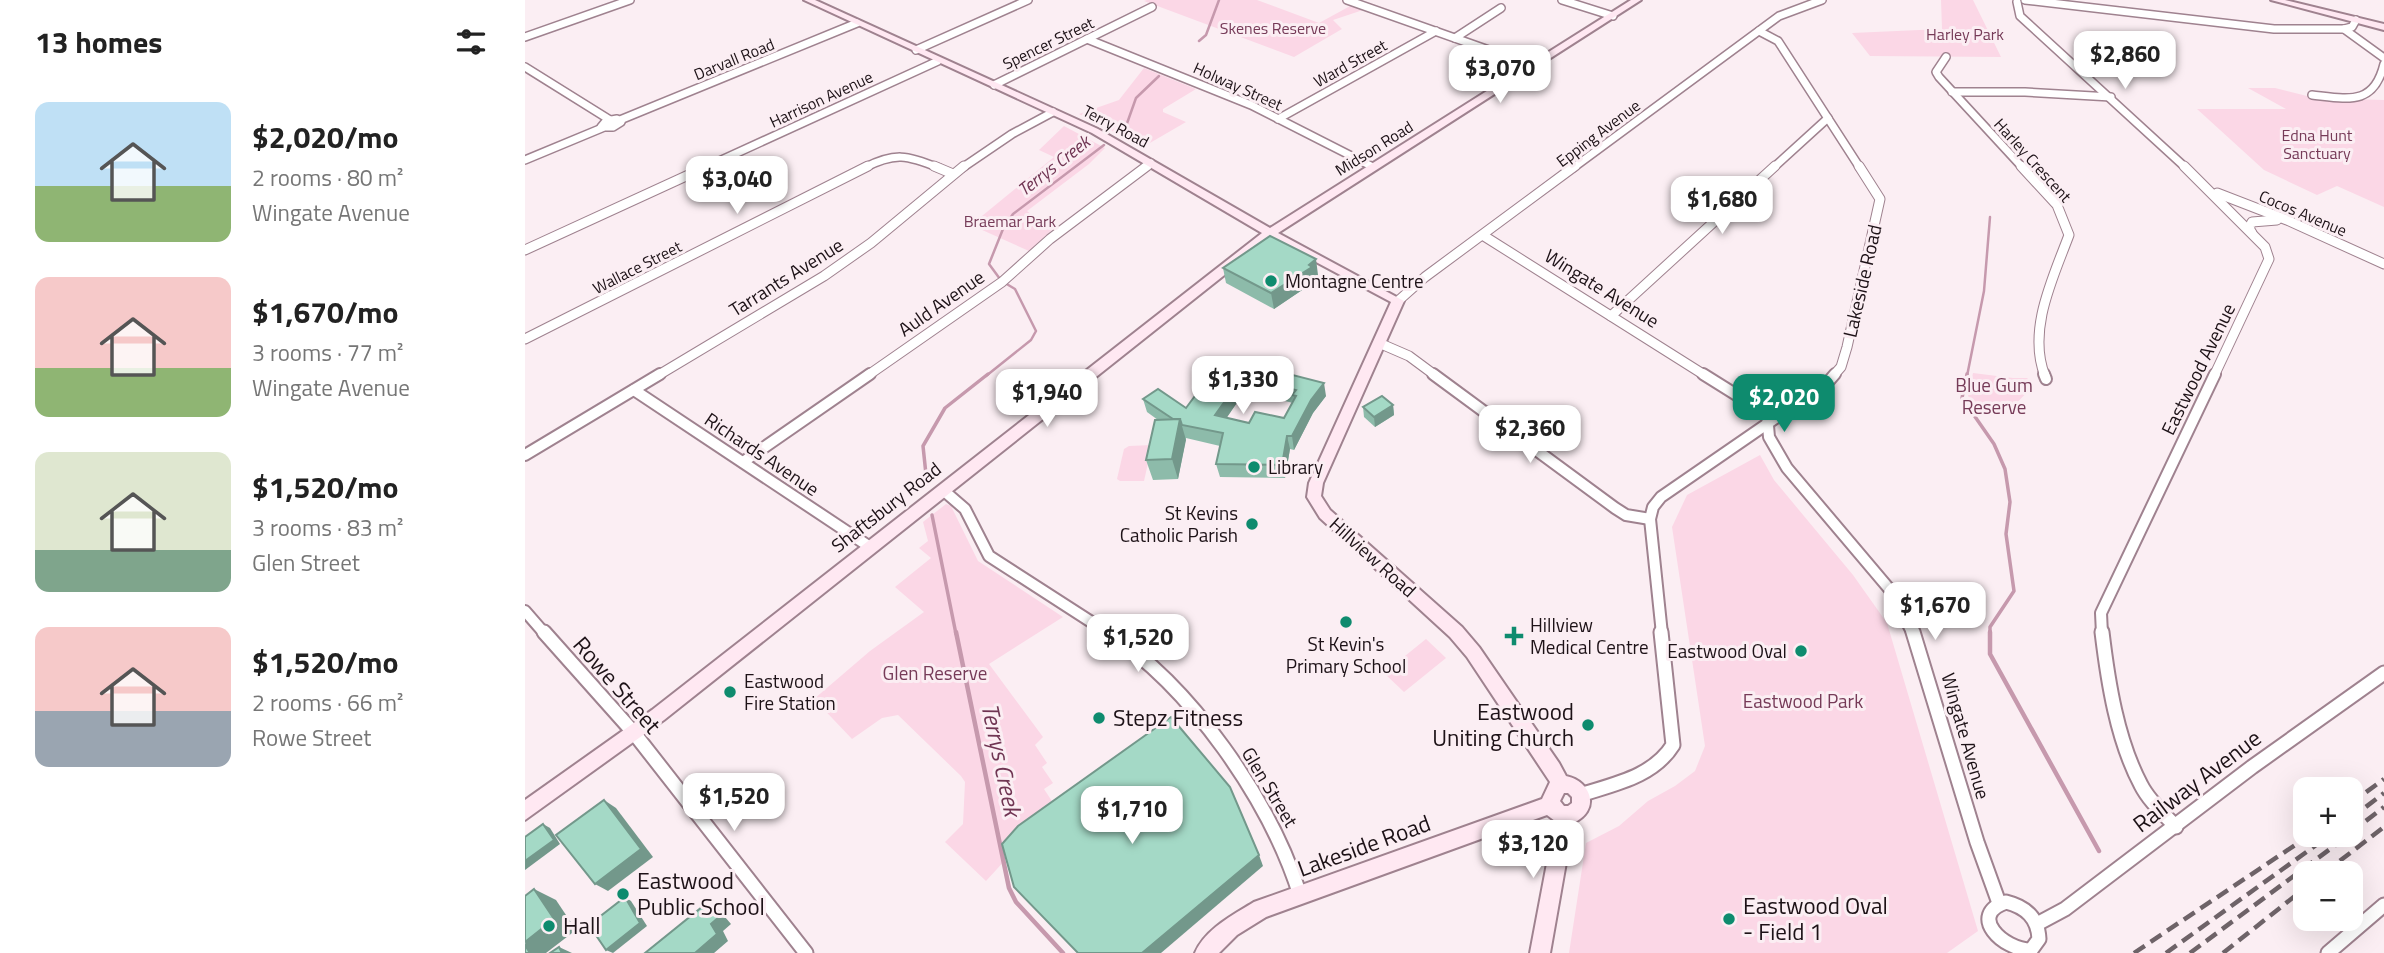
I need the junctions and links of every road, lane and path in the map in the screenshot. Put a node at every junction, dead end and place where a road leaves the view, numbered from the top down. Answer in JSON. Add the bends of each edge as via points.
{"nodes":[{"id":1,"x":631,"y":0,"type":"edge"},
{"id":2,"x":808,"y":0,"type":"edge"},
{"id":3,"x":1347,"y":0,"type":"edge"},
{"id":4,"x":1562,"y":0,"type":"edge"},
{"id":5,"x":1637,"y":0,"type":"edge"},
{"id":6,"x":1822,"y":0,"type":"edge"},
{"id":7,"x":2008,"y":0,"type":"edge"},
{"id":8,"x":2276,"y":0,"type":"edge"},
{"id":9,"x":1025,"y":1,"type":"edge"},
{"id":10,"x":2022,"y":1,"type":"edge"},
{"id":11,"x":1152,"y":7,"type":"dead end"},
{"id":12,"x":1501,"y":8,"type":"dead end"},
{"id":13,"x":1613,"y":16,"type":"junction"},
{"id":14,"x":2356,"y":20,"type":"junction"},
{"id":15,"x":857,"y":23,"type":"junction"},
{"id":16,"x":2384,"y":27,"type":"edge"},
{"id":17,"x":2344,"y":29,"type":"junction"},
{"id":18,"x":1759,"y":31,"type":"junction"},
{"id":19,"x":1436,"y":32,"type":"junction"},
{"id":20,"x":525,"y":37,"type":"edge"},
{"id":21,"x":1455,"y":38,"type":"junction"},
{"id":22,"x":1087,"y":39,"type":"junction"},
{"id":23,"x":916,"y":50,"type":"junction"},
{"id":24,"x":1946,"y":57,"type":"dead end"},
{"id":25,"x":2384,"y":58,"type":"edge"},
{"id":26,"x":939,"y":61,"type":"junction"},
{"id":27,"x":2384,"y":64,"type":"edge"},
{"id":28,"x":1534,"y":66,"type":"junction"},
{"id":29,"x":525,"y":67,"type":"edge"},
{"id":30,"x":993,"y":85,"type":"junction"},
{"id":31,"x":1952,"y":92,"type":"junction"},
{"id":32,"x":2312,"y":95,"type":"dead end"},
{"id":33,"x":2111,"y":97,"type":"junction"},
{"id":34,"x":1053,"y":111,"type":"junction"},
{"id":35,"x":1278,"y":118,"type":"junction"},
{"id":36,"x":1828,"y":118,"type":"junction"},
{"id":37,"x":610,"y":120,"type":"junction"},
{"id":38,"x":620,"y":120,"type":"junction"},
{"id":39,"x":602,"y":128,"type":"junction"},
{"id":40,"x":1837,"y":132,"type":"junction"},
{"id":41,"x":1813,"y":134,"type":"junction"},
{"id":42,"x":525,"y":160,"type":"edge"},
{"id":43,"x":1151,"y":163,"type":"junction"},
{"id":44,"x":1373,"y":167,"type":"junction"},
{"id":45,"x":953,"y":174,"type":"junction"},
{"id":46,"x":2211,"y":191,"type":"junction"},
{"id":47,"x":2313,"y":232,"type":"junction"},
{"id":48,"x":1270,"y":233,"type":"junction"},
{"id":49,"x":2252,"y":233,"type":"junction"},
{"id":50,"x":1483,"y":236,"type":"junction"},
{"id":51,"x":525,"y":250,"type":"edge"},
{"id":52,"x":2384,"y":264,"type":"edge"},
{"id":53,"x":1398,"y":302,"type":"junction"},
{"id":54,"x":1611,"y":316,"type":"junction"},
{"id":55,"x":525,"y":340,"type":"edge"},
{"id":56,"x":1379,"y":343,"type":"junction"},
{"id":57,"x":2046,"y":379,"type":"dead end"},
{"id":58,"x":634,"y":390,"type":"junction"},
{"id":59,"x":1769,"y":426,"type":"junction"},
{"id":60,"x":525,"y":455,"type":"edge"},
{"id":61,"x":743,"y":463,"type":"junction"},
{"id":62,"x":943,"y":490,"type":"junction"},
{"id":63,"x":1650,"y":520,"type":"junction"},
{"id":64,"x":870,"y":547,"type":"junction"},
{"id":65,"x":525,"y":611,"type":"edge"},
{"id":66,"x":2384,"y":673,"type":"edge"},
{"id":67,"x":634,"y":733,"type":"junction"},
{"id":68,"x":1561,"y":785,"type":"junction"},
{"id":69,"x":1580,"y":794,"type":"junction"},
{"id":70,"x":1558,"y":809,"type":"junction"},
{"id":71,"x":525,"y":811,"type":"edge"},
{"id":72,"x":2176,"y":827,"type":"junction"},
{"id":73,"x":1300,"y":895,"type":"junction"},
{"id":74,"x":2000,"y":903,"type":"junction"},
{"id":75,"x":2384,"y":905,"type":"edge"},
{"id":76,"x":2036,"y":924,"type":"junction"},
{"id":77,"x":2000,"y":949,"type":"edge"},
{"id":78,"x":806,"y":953,"type":"edge"},
{"id":79,"x":1205,"y":953,"type":"edge"},
{"id":80,"x":1540,"y":953,"type":"edge"},
{"id":81,"x":2328,"y":953,"type":"edge"}],
"edges":[{"from":1,"to":20,"type":"street"},
{"from":2,"to":15,"type":"street","name":"Terry Road"},
{"from":3,"to":19,"type":"street"},
{"from":4,"to":13,"type":"street"},
{"from":5,"to":13,"type":"street","name":"Midson Road"},
{"from":6,"to":18,"type":"street","name":"Epping Avenue","via":[[1785,12]]},
{"from":7,"to":10,"type":"street"},
{"from":8,"to":14,"type":"street"},
{"from":9,"to":23,"type":"street"},
{"from":10,"to":17,"type":"street","via":[[2274,29]]},
{"from":10,"to":33,"type":"street","name":"Eastwood Avenue","via":[[2020,16]]},
{"from":11,"to":22,"type":"street","name":"Spencer Street"},
{"from":12,"to":21,"type":"street"},
{"from":13,"to":28,"type":"street","name":"Midson Road"},
{"from":14,"to":16,"type":"street"},
{"from":14,"to":17,"type":"street"},
{"from":15,"to":23,"type":"street","name":"Terry Road"},
{"from":15,"to":38,"type":"street","name":"Darvall Road"},
{"from":17,"to":25,"type":"street"},
{"from":18,"to":36,"type":"street","name":"Lakeside Road","via":[[1778,41]]},
{"from":18,"to":50,"type":"street","name":"Epping Avenue"},
{"from":19,"to":21,"type":"street"},
{"from":19,"to":35,"type":"street","name":"Ward Street"},
{"from":21,"to":28,"type":"street"},
{"from":22,"to":30,"type":"street","name":"Spencer Street"},
{"from":22,"to":35,"type":"street","name":"Holway Street"},
{"from":23,"to":26,"type":"street","name":"Terry Road"},
{"from":24,"to":31,"type":"street","name":"Harley Crescent","via":[[1936,72]]},
{"from":26,"to":30,"type":"street","name":"Terry Road"},
{"from":26,"to":51,"type":"street","name":"Harrison Avenue"},
{"from":27,"to":32,"type":"street","via":[[2369,93],[2346,98]]},
{"from":28,"to":44,"type":"street","name":"Midson Road"},
{"from":29,"to":37,"type":"street"},
{"from":30,"to":34,"type":"street","name":"Terry Road"},
{"from":31,"to":33,"type":"street"},
{"from":31,"to":57,"type":"street","name":"Harley Crescent","via":[[2057,205],[2068,228],[2068,240],[2042,309],[2040,363]]},
{"from":33,"to":46,"type":"street","name":"Eastwood Avenue"},
{"from":34,"to":43,"type":"street","name":"Terry Road"},
{"from":34,"to":45,"type":"street","name":"Tarrants Avenue"},
{"from":35,"to":44,"type":"street","name":"Holway Street"},
{"from":36,"to":40,"type":"street","name":"Lakeside Road"},
{"from":36,"to":41,"type":"street"},
{"from":37,"to":38,"type":"street"},
{"from":37,"to":39,"type":"street"},
{"from":38,"to":39,"type":"street","name":"Darvall Road","via":[[617,126]]},
{"from":39,"to":42,"type":"street"},
{"from":40,"to":41,"type":"street"},
{"from":40,"to":59,"type":"street","name":"Lakeside Road","via":[[1880,199],[1847,347],[1836,375]]},
{"from":41,"to":54,"type":"street"},
{"from":43,"to":48,"type":"street","name":"Terry Road"},
{"from":43,"to":61,"type":"street","name":"Auld Avenue","via":[[1050,239],[1002,282]]},
{"from":44,"to":48,"type":"street","name":"Midson Road"},
{"from":45,"to":55,"type":"street","name":"Wallace Street","via":[[912,157],[886,157]]},
{"from":45,"to":58,"type":"street","name":"Tarrants Avenue","via":[[824,276]]},
{"from":46,"to":47,"type":"street","name":"Cocos Avenue"},
{"from":46,"to":49,"type":"street","name":"Eastwood Avenue"},
{"from":47,"to":49,"type":"street","via":[[2264,219],[2250,225]]},
{"from":47,"to":52,"type":"street","name":"Cocos Avenue"},
{"from":48,"to":53,"type":"street","name":"Terry Road"},
{"from":48,"to":62,"type":"street","name":"Shaftsbury Road"},
{"from":49,"to":72,"type":"street","name":"Eastwood Avenue","via":[[2269,253],[2267,265],[2101,613],[2102,639],[2133,766],[2143,788]]},
{"from":50,"to":53,"type":"street","name":"Epping Avenue","via":[[1409,289]]},
{"from":50,"to":54,"type":"street","name":"Wingate Avenue"},
{"from":53,"to":56,"type":"street","name":"Hillview Road"},
{"from":54,"to":59,"type":"street","name":"Wingate Avenue","via":[[1767,414]]},
{"from":56,"to":63,"type":"street","via":[[1409,356],[1615,508]]},
{"from":56,"to":68,"type":"street","name":"Hillview Road","via":[[1316,483],[1316,503],[1456,632]]},
{"from":58,"to":60,"type":"street","name":"Tarrants Avenue"},
{"from":58,"to":61,"type":"street","name":"Richards Avenue"},
{"from":59,"to":63,"type":"street","name":"Lakeside Road","via":[[1661,497]]},
{"from":59,"to":74,"type":"street","name":"Wingate Avenue","via":[[1769,437],[1787,468],[1902,606],[1920,649],[1977,842]]},
{"from":61,"to":64,"type":"street","name":"Richards Avenue"},
{"from":62,"to":64,"type":"street","name":"Shaftsbury Road"},
{"from":62,"to":73,"type":"street","name":"Glen Street","via":[[965,509],[989,556],[1135,650],[1161,676],[1250,785],[1290,863]]},
{"from":63,"to":69,"type":"street","via":[[1673,746],[1652,769]]},
{"from":64,"to":67,"type":"street","name":"Shaftsbury Road"},
{"from":65,"to":67,"type":"street","name":"Rowe Street"},
{"from":66,"to":72,"type":"street","name":"Railway Avenue"},
{"from":67,"to":71,"type":"street","name":"Shaftsbury Road"},
{"from":67,"to":78,"type":"street","name":"Rowe Street"},
{"from":68,"to":69,"type":"street","via":[[1570,785]]},
{"from":68,"to":70,"type":"street","via":[[1551,794]]},
{"from":69,"to":70,"type":"street","via":[[1577,811]]},
{"from":70,"to":73,"type":"street","name":"Lakeside Road"},
{"from":70,"to":80,"type":"street"},
{"from":72,"to":76,"type":"street","name":"Railway Avenue","via":[[2065,909]]},
{"from":73,"to":79,"type":"street","name":"Lakeside Road","via":[[1242,919]]},
{"from":74,"to":76,"type":"street","via":[[2020,906]]},
{"from":74,"to":77,"type":"street","via":[[1989,918]]},
{"from":75,"to":81,"type":"street"},
{"from":76,"to":77,"type":"street","via":[[2039,939],[2031,950]]}]}
